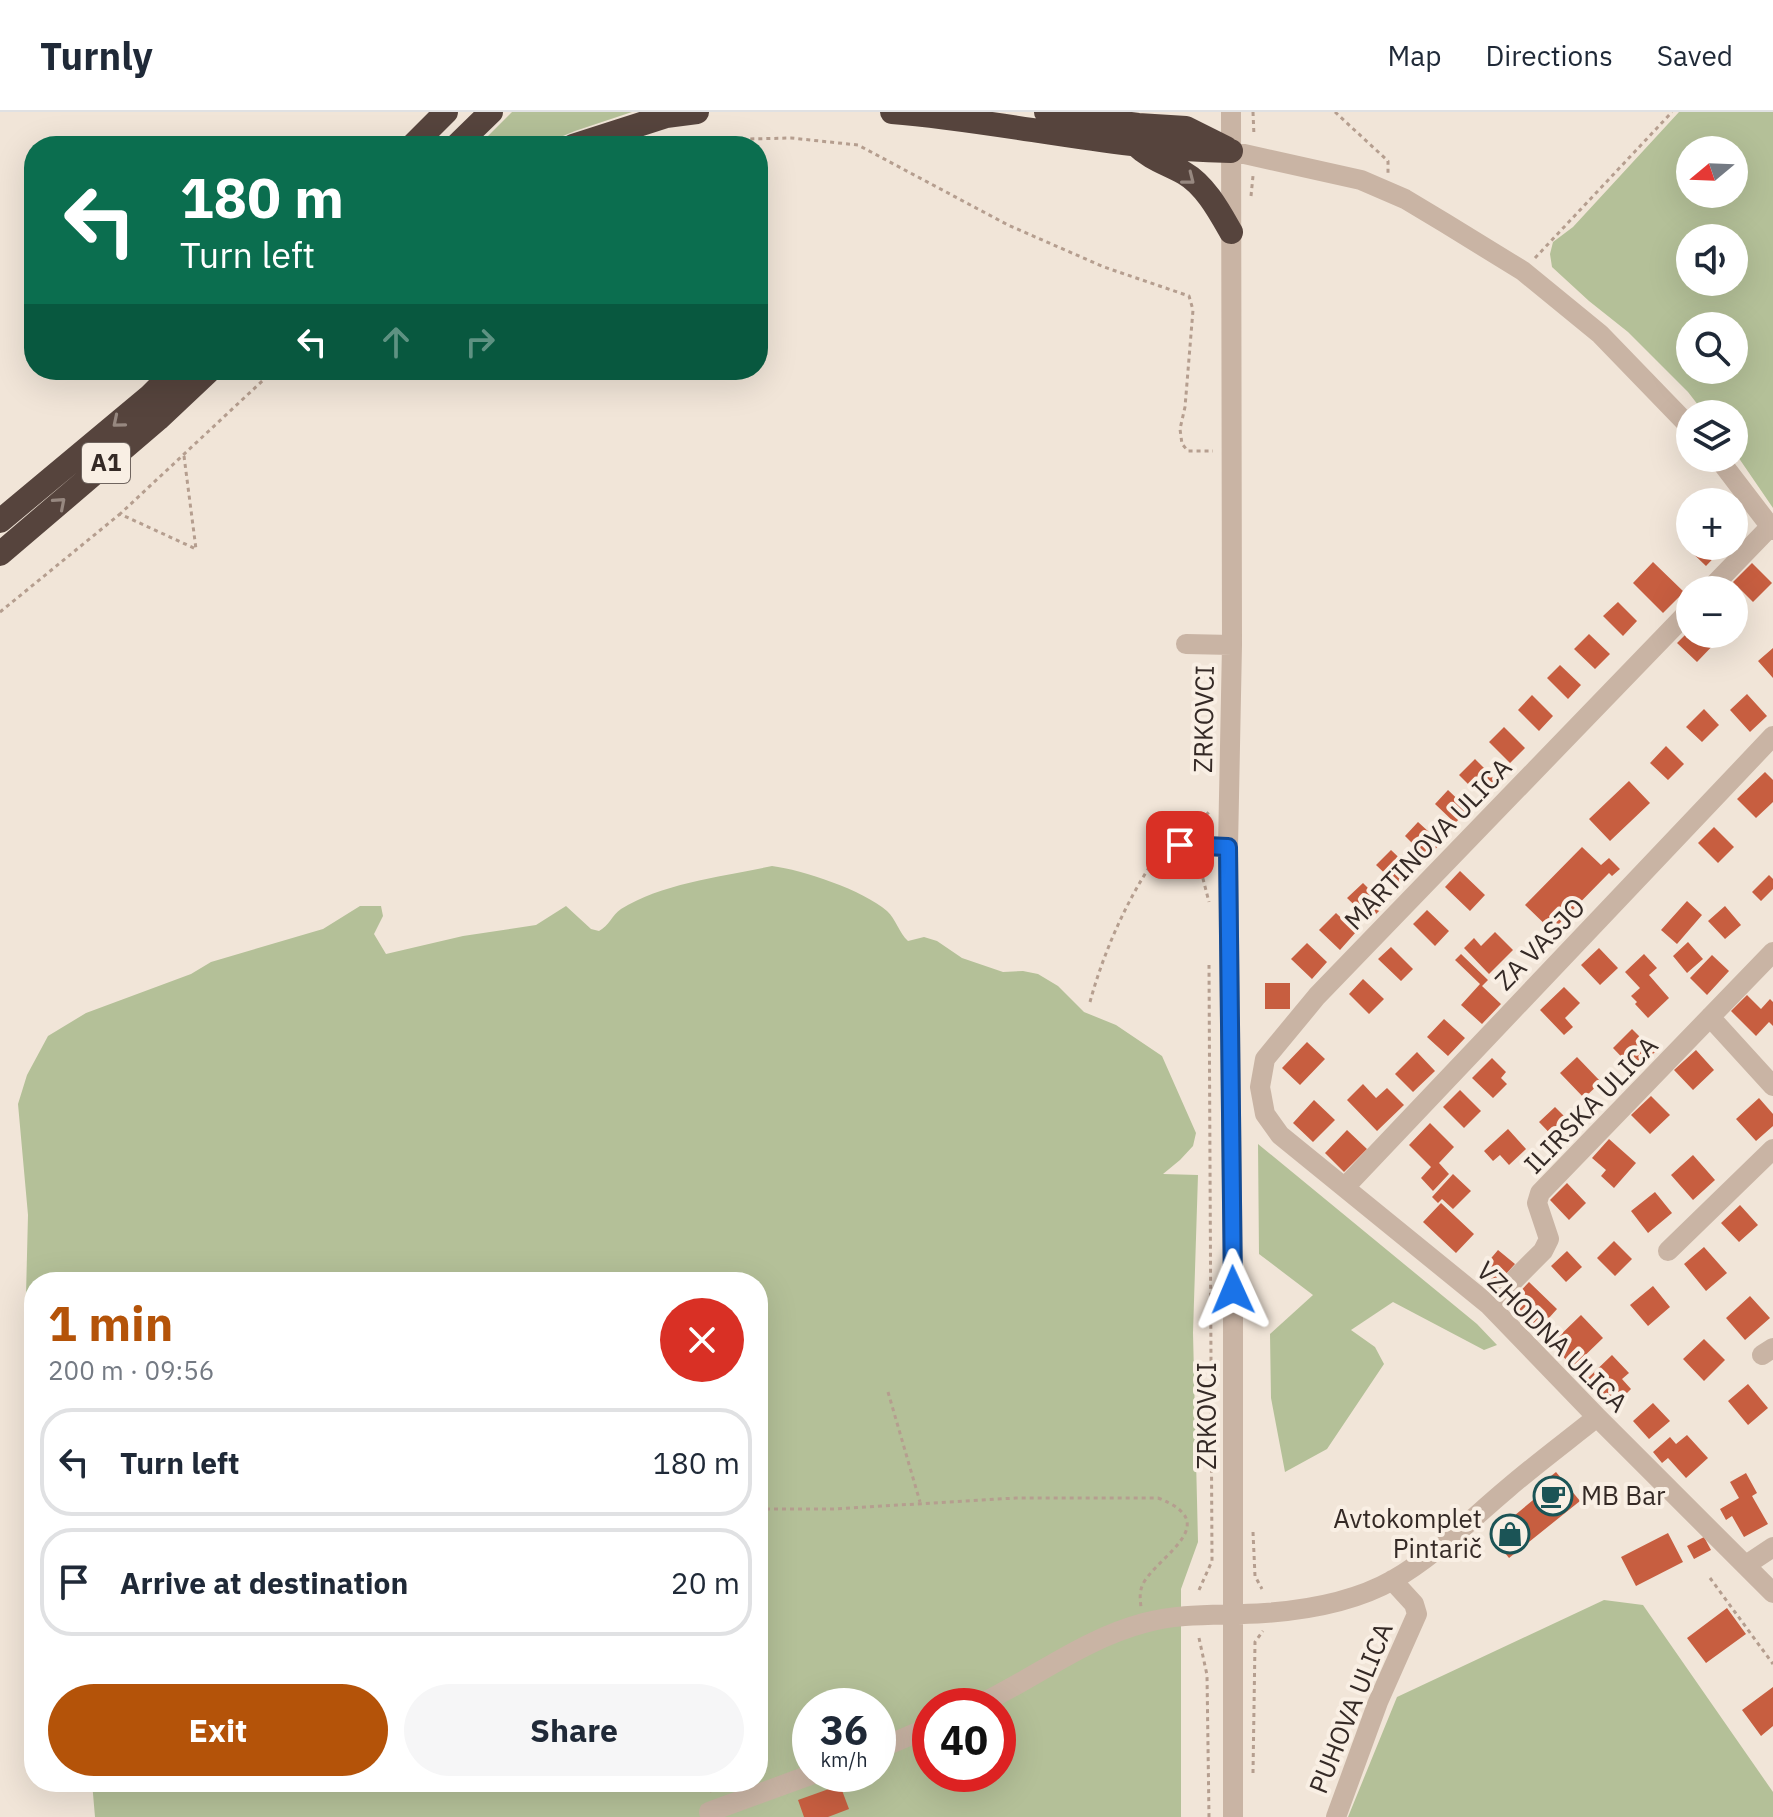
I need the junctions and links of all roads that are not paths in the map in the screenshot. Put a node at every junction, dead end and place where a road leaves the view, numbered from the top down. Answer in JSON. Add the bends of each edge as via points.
{"nodes":[{"id":1,"x":446,"y":112,"type":"edge"},
{"id":2,"x":491,"y":112,"type":"edge"},
{"id":3,"x":697,"y":112,"type":"edge"},
{"id":4,"x":892,"y":112,"type":"edge"},
{"id":5,"x":1046,"y":112,"type":"edge"},
{"id":6,"x":1231,"y":112,"type":"edge"},
{"id":7,"x":422,"y":136,"type":"edge"},
{"id":8,"x":466,"y":136,"type":"edge"},
{"id":9,"x":604,"y":136,"type":"edge"},
{"id":10,"x":1133,"y":143,"type":"junction"},
{"id":11,"x":1231,"y":151,"type":"junction"},
{"id":12,"x":1231,"y":232,"type":"junction"},
{"id":13,"x":166,"y":380,"type":"edge"},
{"id":14,"x":199,"y":380,"type":"edge"},
{"id":15,"x":1676,"y":412,"type":"edge"},
{"id":16,"x":1729,"y":472,"type":"edge"},
{"id":17,"x":0,"y":521,"type":"edge"},
{"id":18,"x":1772,"y":528,"type":"edge"},
{"id":19,"x":0,"y":554,"type":"edge"},
{"id":20,"x":1723,"y":576,"type":"edge"},
{"id":21,"x":1676,"y":624,"type":"edge"},
{"id":22,"x":1186,"y":644,"type":"dead end"},
{"id":23,"x":1232,"y":645,"type":"junction"},
{"id":24,"x":1773,"y":736,"type":"edge"},
{"id":25,"x":1228,"y":847,"type":"junction"},
{"id":26,"x":1163,"y":852,"type":"road end"},
{"id":27,"x":1773,"y":952,"type":"edge"},
{"id":28,"x":1710,"y":1017,"type":"junction"},
{"id":29,"x":1773,"y":1086,"type":"edge"},
{"id":30,"x":1280,"y":1135,"type":"joint"},
{"id":31,"x":1773,"y":1149,"type":"edge"},
{"id":32,"x":1345,"y":1187,"type":"junction"},
{"id":33,"x":1668,"y":1251,"type":"dead end"},
{"id":34,"x":1489,"y":1305,"type":"junction"},
{"id":35,"x":1597,"y":1417,"type":"junction"},
{"id":36,"x":1773,"y":1547,"type":"edge"},
{"id":37,"x":1746,"y":1565,"type":"junction"},
{"id":38,"x":1392,"y":1580,"type":"junction"},
{"id":39,"x":1773,"y":1593,"type":"edge"},
{"id":40,"x":1233,"y":1613,"type":"junction"},
{"id":41,"x":1012,"y":1688,"type":"edge"},
{"id":42,"x":792,"y":1782,"type":"edge"},
{"id":43,"x":768,"y":1790,"type":"edge"},
{"id":44,"x":764,"y":1792,"type":"edge"},
{"id":45,"x":709,"y":1812,"type":"dead end"},
{"id":46,"x":1233,"y":1817,"type":"edge"},
{"id":47,"x":1336,"y":1817,"type":"edge"}],
"edges":[{"from":1,"to":7,"type":"highway"},
{"from":2,"to":8,"type":"highway"},
{"from":3,"to":9,"type":"highway"},
{"from":4,"to":10,"type":"highway"},
{"from":5,"to":11,"type":"highway","via":[[1186,128]]},
{"from":6,"to":11,"type":"street","name":"ZRKOVCI"},
{"from":10,"to":11,"type":"highway"},
{"from":10,"to":12,"type":"highway","one_way":true,"via":[[1150,159],[1186,174],[1214,202]]},
{"from":11,"to":12,"type":"street","name":"ZRKOVCI"},
{"from":11,"to":15,"type":"street","via":[[1361,180],[1431,215],[1523,271],[1600,334]]},
{"from":12,"to":23,"type":"street","name":"ZRKOVCI"},
{"from":13,"to":17,"type":"highway","number":"A1","one_way":true},
{"from":19,"to":14,"type":"highway","number":"A1","one_way":true},
{"from":16,"to":18,"type":"street"},
{"from":18,"to":20,"type":"street"},
{"from":21,"to":30,"type":"street","name":"MARTINOVA ULICA","via":[[1279,1040],[1265,1059],[1260,1087],[1265,1114]]},
{"from":22,"to":23,"type":"street"},
{"from":23,"to":25,"type":"street","name":"ZRKOVCI"},
{"from":24,"to":32,"type":"street","name":"ZA VASJO"},
{"from":25,"to":26,"type":"street","via":[[1180,845]]},
{"from":25,"to":40,"type":"street","name":"ZRKOVCI"},
{"from":27,"to":28,"type":"street","name":"ILIRSKA ULICA"},
{"from":28,"to":29,"type":"street"},
{"from":28,"to":34,"type":"street","name":"ILIRSKA ULICA","via":[[1540,1193],[1537,1203],[1549,1239]]},
{"from":30,"to":32,"type":"street","name":"VZHODNA ULICA"},
{"from":31,"to":33,"type":"street"},
{"from":32,"to":34,"type":"street","name":"VZHODNA ULICA"},
{"from":34,"to":35,"type":"street","name":"VZHODNA ULICA"},
{"from":35,"to":37,"type":"street","name":"VZHODNA ULICA"},
{"from":35,"to":38,"type":"street","via":[[1464,1528]]},
{"from":36,"to":37,"type":"street"},
{"from":37,"to":39,"type":"street","name":"VZHODNA ULICA"},
{"from":38,"to":40,"type":"street","via":[[1334,1601]]},
{"from":38,"to":47,"type":"street","name":"PUHOVA ULICA","via":[[1417,1614]]},
{"from":40,"to":41,"type":"street","via":[[1144,1623],[1074,1651]]},
{"from":40,"to":46,"type":"street","name":"ZRKOVCI"},
{"from":42,"to":43,"type":"street"},
{"from":44,"to":45,"type":"street"}]}
